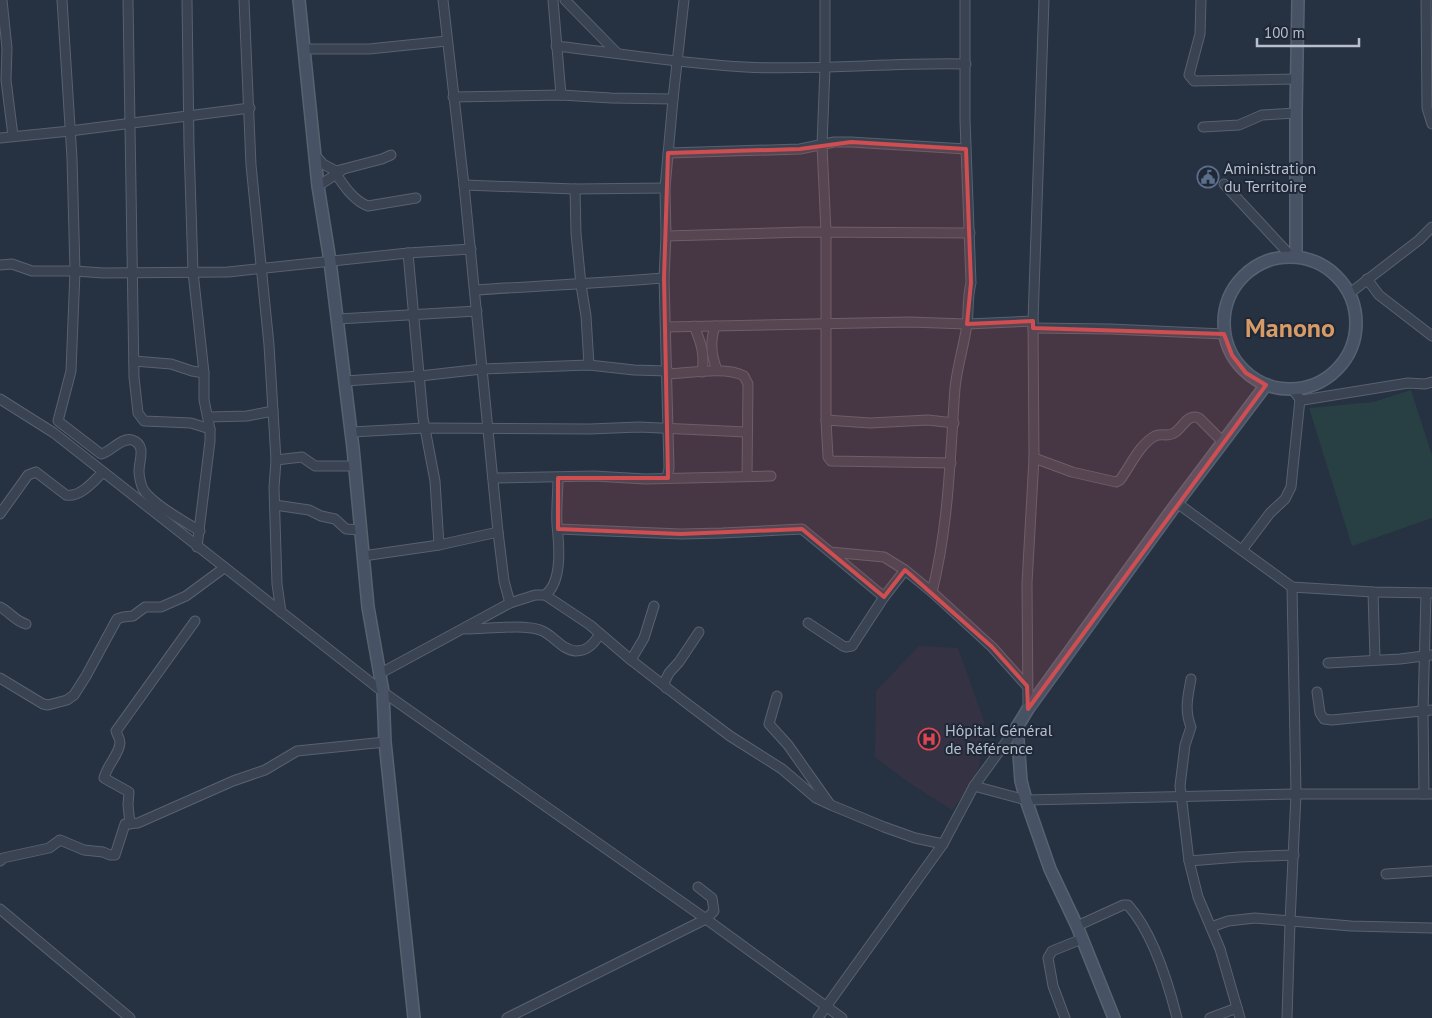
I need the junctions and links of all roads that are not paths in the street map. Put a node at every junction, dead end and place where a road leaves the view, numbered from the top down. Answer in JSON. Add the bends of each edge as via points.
{"nodes":[{"id":1,"x":2,"y":0,"type":"edge"},
{"id":2,"x":62,"y":0,"type":"edge"},
{"id":3,"x":128,"y":0,"type":"edge"},
{"id":4,"x":187,"y":0,"type":"edge"},
{"id":5,"x":244,"y":0,"type":"edge"},
{"id":6,"x":299,"y":0,"type":"edge"},
{"id":7,"x":442,"y":0,"type":"edge"},
{"id":8,"x":553,"y":0,"type":"edge"},
{"id":9,"x":565,"y":0,"type":"edge"},
{"id":10,"x":684,"y":0,"type":"edge"},
{"id":11,"x":825,"y":0,"type":"edge"},
{"id":12,"x":965,"y":0,"type":"edge"},
{"id":13,"x":1044,"y":0,"type":"edge"},
{"id":14,"x":1201,"y":0,"type":"edge"},
{"id":15,"x":1298,"y":0,"type":"edge"},
{"id":16,"x":1426,"y":0,"type":"edge"},
{"id":17,"x":447,"y":42,"type":"junction"},
{"id":18,"x":556,"y":46,"type":"junction"},
{"id":19,"x":305,"y":49,"type":"junction"},
{"id":20,"x":617,"y":53,"type":"junction"},
{"id":21,"x":677,"y":62,"type":"junction"},
{"id":22,"x":966,"y":64,"type":"junction"},
{"id":23,"x":825,"y":68,"type":"junction"},
{"id":24,"x":1296,"y":79,"type":"junction"},
{"id":25,"x":561,"y":95,"type":"junction"},
{"id":26,"x":454,"y":96,"type":"junction"},
{"id":27,"x":673,"y":98,"type":"junction"},
{"id":28,"x":250,"y":108,"type":"junction"},
{"id":29,"x":1296,"y":113,"type":"junction"},
{"id":30,"x":189,"y":116,"type":"junction"},
{"id":31,"x":131,"y":123,"type":"junction"},
{"id":32,"x":1432,"y":124,"type":"edge"},
{"id":33,"x":1203,"y":127,"type":"dead end"},
{"id":34,"x":70,"y":131,"type":"junction"},
{"id":35,"x":13,"y":136,"type":"junction"},
{"id":36,"x":0,"y":138,"type":"edge"},
{"id":37,"x":822,"y":145,"type":"junction"},
{"id":38,"x":966,"y":149,"type":"junction"},
{"id":39,"x":668,"y":153,"type":"junction"},
{"id":40,"x":314,"y":154,"type":"junction"},
{"id":41,"x":391,"y":155,"type":"dead end"},
{"id":42,"x":339,"y":172,"type":"junction"},
{"id":43,"x":1224,"y":184,"type":"dead end"},
{"id":44,"x":464,"y":185,"type":"junction"},
{"id":45,"x":318,"y":186,"type":"junction"},
{"id":46,"x":666,"y":188,"type":"junction"},
{"id":47,"x":575,"y":189,"type":"junction"},
{"id":48,"x":416,"y":198,"type":"dead end"},
{"id":49,"x":1432,"y":227,"type":"edge"},
{"id":50,"x":826,"y":232,"type":"junction"},
{"id":51,"x":970,"y":233,"type":"junction"},
{"id":52,"x":666,"y":236,"type":"junction"},
{"id":53,"x":470,"y":249,"type":"junction"},
{"id":54,"x":408,"y":253,"type":"junction"},
{"id":55,"x":1293,"y":256,"type":"junction"},
{"id":56,"x":330,"y":261,"type":"junction"},
{"id":57,"x":0,"y":265,"type":"edge"},
{"id":58,"x":261,"y":269,"type":"junction"},
{"id":59,"x":75,"y":271,"type":"junction"},
{"id":60,"x":194,"y":272,"type":"junction"},
{"id":61,"x":132,"y":273,"type":"junction"},
{"id":62,"x":664,"y":278,"type":"junction"},
{"id":63,"x":1367,"y":279,"type":"junction"},
{"id":64,"x":581,"y":285,"type":"junction"},
{"id":65,"x":474,"y":290,"type":"junction"},
{"id":66,"x":1350,"y":293,"type":"junction"},
{"id":67,"x":476,"y":311,"type":"junction"},
{"id":68,"x":414,"y":314,"type":"junction"},
{"id":69,"x":338,"y":319,"type":"junction"},
{"id":70,"x":826,"y":324,"type":"junction"},
{"id":71,"x":967,"y":324,"type":"junction"},
{"id":72,"x":1033,"y":324,"type":"junction"},
{"id":73,"x":694,"y":326,"type":"junction"},
{"id":74,"x":715,"y":326,"type":"junction"},
{"id":75,"x":666,"y":327,"type":"junction"},
{"id":76,"x":1224,"y":334,"type":"junction"},
{"id":77,"x":1432,"y":336,"type":"edge"},
{"id":78,"x":134,"y":361,"type":"junction"},
{"id":79,"x":589,"y":365,"type":"junction"},
{"id":80,"x":482,"y":369,"type":"junction"},
{"id":81,"x":717,"y":370,"type":"junction"},
{"id":82,"x":668,"y":372,"type":"junction"},
{"id":83,"x":702,"y":372,"type":"junction"},
{"id":84,"x":204,"y":373,"type":"junction"},
{"id":85,"x":420,"y":376,"type":"junction"},
{"id":86,"x":345,"y":381,"type":"junction"},
{"id":87,"x":1432,"y":382,"type":"edge"},
{"id":88,"x":1266,"y":385,"type":"junction"},
{"id":89,"x":1296,"y":394,"type":"junction"},
{"id":90,"x":0,"y":399,"type":"edge"},
{"id":91,"x":273,"y":411,"type":"junction"},
{"id":92,"x":208,"y":417,"type":"junction"},
{"id":93,"x":826,"y":420,"type":"junction"},
{"id":94,"x":58,"y":421,"type":"junction"},
{"id":95,"x":954,"y":423,"type":"junction"},
{"id":96,"x":488,"y":427,"type":"junction"},
{"id":97,"x":424,"y":428,"type":"junction"},
{"id":98,"x":210,"y":429,"type":"junction"},
{"id":99,"x":668,"y":429,"type":"junction"},
{"id":100,"x":352,"y":432,"type":"junction"},
{"id":101,"x":746,"y":432,"type":"junction"},
{"id":102,"x":54,"y":433,"type":"junction"},
{"id":103,"x":1224,"y":442,"type":"junction"},
{"id":104,"x":1034,"y":458,"type":"junction"},
{"id":105,"x":276,"y":460,"type":"junction"},
{"id":106,"x":951,"y":463,"type":"junction"},
{"id":107,"x":355,"y":466,"type":"junction"},
{"id":108,"x":103,"y":472,"type":"junction"},
{"id":109,"x":747,"y":476,"type":"junction"},
{"id":110,"x":771,"y":476,"type":"dead end"},
{"id":111,"x":493,"y":478,"type":"junction"},
{"id":112,"x":558,"y":478,"type":"junction"},
{"id":113,"x":667,"y":478,"type":"junction"},
{"id":114,"x":1177,"y":504,"type":"junction"},
{"id":115,"x":275,"y":505,"type":"junction"},
{"id":116,"x":0,"y":514,"type":"edge"},
{"id":117,"x":558,"y":528,"type":"junction"},
{"id":118,"x":200,"y":530,"type":"junction"},
{"id":119,"x":360,"y":530,"type":"junction"},
{"id":120,"x":498,"y":532,"type":"junction"},
{"id":121,"x":439,"y":545,"type":"junction"},
{"id":122,"x":197,"y":547,"type":"junction"},
{"id":123,"x":1242,"y":550,"type":"junction"},
{"id":124,"x":830,"y":552,"type":"junction"},
{"id":125,"x":363,"y":556,"type":"junction"},
{"id":126,"x":224,"y":568,"type":"junction"},
{"id":127,"x":905,"y":570,"type":"junction"},
{"id":128,"x":1292,"y":587,"type":"junction"},
{"id":129,"x":932,"y":592,"type":"junction"},
{"id":130,"x":1373,"y":592,"type":"junction"},
{"id":131,"x":1429,"y":593,"type":"edge"},
{"id":132,"x":545,"y":594,"type":"junction"},
{"id":133,"x":884,"y":597,"type":"junction"},
{"id":134,"x":510,"y":603,"type":"junction"},
{"id":135,"x":654,"y":606,"type":"dead end"},
{"id":136,"x":0,"y":607,"type":"edge"},
{"id":137,"x":281,"y":612,"type":"junction"},
{"id":138,"x":195,"y":621,"type":"dead end"},
{"id":139,"x":808,"y":623,"type":"dead end"},
{"id":140,"x":26,"y":624,"type":"dead end"},
{"id":141,"x":463,"y":629,"type":"junction"},
{"id":142,"x":699,"y":632,"type":"dead end"},
{"id":143,"x":600,"y":634,"type":"junction"},
{"id":144,"x":1428,"y":656,"type":"edge"},
{"id":145,"x":1375,"y":659,"type":"junction"},
{"id":146,"x":631,"y":660,"type":"junction"},
{"id":147,"x":1328,"y":663,"type":"dead end"},
{"id":148,"x":379,"y":674,"type":"junction"},
{"id":149,"x":0,"y":678,"type":"edge"},
{"id":150,"x":1191,"y":679,"type":"dead end"},
{"id":151,"x":1027,"y":686,"type":"junction"},
{"id":152,"x":666,"y":688,"type":"junction"},
{"id":153,"x":383,"y":692,"type":"junction"},
{"id":154,"x":1317,"y":692,"type":"dead end"},
{"id":155,"x":777,"y":696,"type":"dead end"},
{"id":156,"x":1028,"y":709,"type":"junction"},
{"id":157,"x":1427,"y":710,"type":"edge"},
{"id":158,"x":1017,"y":727,"type":"junction"},
{"id":159,"x":385,"y":742,"type":"junction"},
{"id":160,"x":974,"y":786,"type":"junction"},
{"id":161,"x":1296,"y":794,"type":"junction"},
{"id":162,"x":1428,"y":794,"type":"edge"},
{"id":163,"x":1182,"y":798,"type":"junction"},
{"id":164,"x":1026,"y":800,"type":"junction"},
{"id":165,"x":831,"y":806,"type":"junction"},
{"id":166,"x":130,"y":824,"type":"junction"},
{"id":167,"x":943,"y":844,"type":"junction"},
{"id":168,"x":1294,"y":855,"type":"junction"},
{"id":169,"x":0,"y":861,"type":"edge"},
{"id":170,"x":1189,"y":861,"type":"junction"},
{"id":171,"x":1432,"y":871,"type":"edge"},
{"id":172,"x":1386,"y":874,"type":"dead end"},
{"id":173,"x":698,"y":887,"type":"dead end"},
{"id":174,"x":0,"y":909,"type":"edge"},
{"id":175,"x":706,"y":919,"type":"junction"},
{"id":176,"x":1290,"y":922,"type":"junction"},
{"id":177,"x":1077,"y":926,"type":"junction"},
{"id":178,"x":1211,"y":928,"type":"junction"},
{"id":179,"x":1432,"y":928,"type":"edge"},
{"id":180,"x":1082,"y":939,"type":"junction"},
{"id":181,"x":827,"y":1007,"type":"junction"},
{"id":182,"x":1237,"y":1008,"type":"junction"},
{"id":183,"x":130,"y":1018,"type":"edge"},
{"id":184,"x":414,"y":1018,"type":"edge"},
{"id":185,"x":507,"y":1018,"type":"edge"},
{"id":186,"x":818,"y":1018,"type":"edge"},
{"id":187,"x":842,"y":1018,"type":"edge"},
{"id":188,"x":1065,"y":1018,"type":"edge"},
{"id":189,"x":1114,"y":1018,"type":"edge"},
{"id":190,"x":1177,"y":1018,"type":"edge"},
{"id":191,"x":1210,"y":1018,"type":"edge"},
{"id":192,"x":1240,"y":1018,"type":"edge"},
{"id":193,"x":1287,"y":1018,"type":"edge"}],
"edges":[{"from":1,"to":35,"type":"street"},
{"from":2,"to":34,"type":"street"},
{"from":3,"to":31,"type":"street"},
{"from":4,"to":30,"type":"street"},
{"from":5,"to":28,"type":"street"},
{"from":6,"to":19,"type":"street"},
{"from":7,"to":17,"type":"street"},
{"from":8,"to":18,"type":"street"},
{"from":9,"to":20,"type":"street"},
{"from":10,"to":21,"type":"street"},
{"from":11,"to":23,"type":"street"},
{"from":12,"to":22,"type":"street"},
{"from":13,"to":72,"type":"street"},
{"from":14,"to":24,"type":"street","via":[[1200,34],[1190,75],[1194,81]]},
{"from":15,"to":24,"type":"street"},
{"from":16,"to":32,"type":"street","via":[[1427,108]]},
{"from":17,"to":19,"type":"street","via":[[369,49]]},
{"from":17,"to":26,"type":"street"},
{"from":18,"to":20,"type":"street"},
{"from":18,"to":25,"type":"street"},
{"from":19,"to":40,"type":"street"},
{"from":20,"to":21,"type":"street"},
{"from":21,"to":23,"type":"street"},
{"from":21,"to":27,"type":"street"},
{"from":22,"to":23,"type":"street"},
{"from":22,"to":38,"type":"street"},
{"from":23,"to":37,"type":"street"},
{"from":24,"to":29,"type":"street"},
{"from":25,"to":26,"type":"street"},
{"from":25,"to":27,"type":"street"},
{"from":26,"to":44,"type":"street"},
{"from":27,"to":39,"type":"street"},
{"from":28,"to":30,"type":"street"},
{"from":28,"to":58,"type":"street","via":[[250,165]]},
{"from":29,"to":33,"type":"street","via":[[1262,115],[1239,125]]},
{"from":29,"to":55,"type":"street"},
{"from":30,"to":31,"type":"street"},
{"from":30,"to":60,"type":"street"},
{"from":31,"to":34,"type":"street"},
{"from":31,"to":61,"type":"street"},
{"from":34,"to":35,"type":"street"},
{"from":34,"to":59,"type":"street"},
{"from":35,"to":36,"type":"street"},
{"from":37,"to":38,"type":"street","via":[[851,142]]},
{"from":37,"to":39,"type":"street","via":[[783,150]]},
{"from":37,"to":50,"type":"street"},
{"from":38,"to":51,"type":"street"},
{"from":39,"to":46,"type":"street"},
{"from":40,"to":42,"type":"street","via":[[331,170]]},
{"from":40,"to":45,"type":"street"},
{"from":41,"to":42,"type":"street"},
{"from":42,"to":45,"type":"street"},
{"from":42,"to":48,"type":"street","via":[[347,189],[361,204],[368,206]]},
{"from":43,"to":55,"type":"street"},
{"from":44,"to":47,"type":"street"},
{"from":44,"to":53,"type":"street"},
{"from":45,"to":56,"type":"street"},
{"from":46,"to":47,"type":"street"},
{"from":46,"to":52,"type":"street"},
{"from":47,"to":64,"type":"street"},
{"from":49,"to":63,"type":"street"},
{"from":50,"to":51,"type":"street"},
{"from":50,"to":52,"type":"street"},
{"from":50,"to":70,"type":"street"},
{"from":51,"to":71,"type":"street","via":[[971,283]]},
{"from":52,"to":62,"type":"street"},
{"from":53,"to":54,"type":"street"},
{"from":53,"to":65,"type":"street"},
{"from":54,"to":56,"type":"street"},
{"from":54,"to":68,"type":"street"},
{"from":55,"to":66,"type":"street","via":[[1318,262],[1336,274]]},
{"from":55,"to":76,"type":"street","via":[[1267,260],[1247,271],[1232,289],[1224,311]]},
{"from":56,"to":58,"type":"street"},
{"from":56,"to":69,"type":"street"},
{"from":57,"to":59,"type":"street","via":[[12,264],[32,271]]},
{"from":58,"to":60,"type":"street"},
{"from":58,"to":91,"type":"street"},
{"from":59,"to":61,"type":"street"},
{"from":59,"to":94,"type":"street","via":[[71,371]]},
{"from":60,"to":61,"type":"street"},
{"from":60,"to":84,"type":"street"},
{"from":61,"to":78,"type":"street"},
{"from":62,"to":64,"type":"street"},
{"from":62,"to":75,"type":"street"},
{"from":63,"to":66,"type":"street"},
{"from":63,"to":77,"type":"street","via":[[1379,295]]},
{"from":64,"to":65,"type":"street"},
{"from":64,"to":79,"type":"street"},
{"from":65,"to":67,"type":"street"},
{"from":66,"to":89,"type":"street","via":[[1356,314],[1356,336],[1348,357],[1334,374]]},
{"from":67,"to":68,"type":"street"},
{"from":67,"to":80,"type":"street"},
{"from":68,"to":69,"type":"street"},
{"from":68,"to":85,"type":"street"},
{"from":69,"to":86,"type":"street"},
{"from":70,"to":71,"type":"street"},
{"from":70,"to":74,"type":"street"},
{"from":70,"to":93,"type":"street"},
{"from":71,"to":72,"type":"street"},
{"from":71,"to":95,"type":"street","via":[[955,387]]},
{"from":72,"to":76,"type":"street"},
{"from":72,"to":104,"type":"street"},
{"from":73,"to":74,"type":"street"},
{"from":73,"to":75,"type":"street"},
{"from":73,"to":83,"type":"street","via":[[702,343]]},
{"from":74,"to":81,"type":"street","via":[[711,340]]},
{"from":75,"to":82,"type":"street"},
{"from":76,"to":88,"type":"street","via":[[1232,355],[1246,373]]},
{"from":78,"to":84,"type":"street","via":[[171,364]]},
{"from":78,"to":98,"type":"street","via":[[141,419],[191,423]]},
{"from":79,"to":80,"type":"street"},
{"from":79,"to":82,"type":"street"},
{"from":80,"to":85,"type":"street"},
{"from":80,"to":96,"type":"street"},
{"from":81,"to":83,"type":"street"},
{"from":81,"to":101,"type":"street","via":[[744,376],[748,384]]},
{"from":82,"to":83,"type":"street"},
{"from":82,"to":99,"type":"street"},
{"from":84,"to":92,"type":"street"},
{"from":85,"to":86,"type":"street"},
{"from":85,"to":97,"type":"street"},
{"from":86,"to":100,"type":"street"},
{"from":87,"to":89,"type":"street","via":[[1303,400]]},
{"from":88,"to":89,"type":"street"},
{"from":88,"to":103,"type":"street"},
{"from":89,"to":123,"type":"street","via":[[1291,487],[1285,500],[1270,513]]},
{"from":90,"to":102,"type":"street"},
{"from":91,"to":92,"type":"street","via":[[247,416]]},
{"from":91,"to":105,"type":"street"},
{"from":92,"to":98,"type":"street"},
{"from":93,"to":95,"type":"street"},
{"from":93,"to":106,"type":"street","via":[[831,461]]},
{"from":94,"to":102,"type":"street"},
{"from":94,"to":118,"type":"street","via":[[101,454],[124,441],[138,444],[142,450],[139,472],[143,489],[171,513]]},
{"from":95,"to":106,"type":"street"},
{"from":96,"to":97,"type":"street"},
{"from":96,"to":99,"type":"street"},
{"from":96,"to":111,"type":"street"},
{"from":97,"to":100,"type":"street"},
{"from":97,"to":121,"type":"street","via":[[435,481]]},
{"from":98,"to":118,"type":"street"},
{"from":99,"to":101,"type":"street"},
{"from":99,"to":113,"type":"street"},
{"from":100,"to":107,"type":"street"},
{"from":101,"to":109,"type":"street"},
{"from":102,"to":108,"type":"street"},
{"from":103,"to":104,"type":"street","via":[[1199,418],[1191,417],[1176,433],[1157,435],[1145,444],[1116,482],[1072,472]]},
{"from":103,"to":114,"type":"street"},
{"from":104,"to":151,"type":"street","via":[[1027,583]]},
{"from":105,"to":107,"type":"street","via":[[302,457],[315,466]]},
{"from":105,"to":115,"type":"street"},
{"from":106,"to":129,"type":"street","via":[[939,564]]},
{"from":107,"to":119,"type":"street"},
{"from":108,"to":116,"type":"street","via":[[71,496],[32,472]]},
{"from":108,"to":122,"type":"street"},
{"from":109,"to":110,"type":"street"},
{"from":109,"to":113,"type":"street"},
{"from":111,"to":112,"type":"street"},
{"from":111,"to":120,"type":"street"},
{"from":112,"to":113,"type":"street"},
{"from":112,"to":117,"type":"street"},
{"from":114,"to":123,"type":"street"},
{"from":114,"to":156,"type":"street"},
{"from":115,"to":119,"type":"street","via":[[309,510],[335,518],[346,529]]},
{"from":115,"to":137,"type":"street"},
{"from":117,"to":124,"type":"street","via":[[698,534],[795,528],[807,532]]},
{"from":117,"to":132,"type":"street","via":[[557,576],[552,590]]},
{"from":118,"to":122,"type":"street"},
{"from":119,"to":125,"type":"street"},
{"from":120,"to":121,"type":"street"},
{"from":120,"to":134,"type":"street"},
{"from":121,"to":125,"type":"street"},
{"from":122,"to":126,"type":"street"},
{"from":123,"to":128,"type":"street"},
{"from":124,"to":127,"type":"street","via":[[884,557]]},
{"from":124,"to":133,"type":"street"},
{"from":125,"to":148,"type":"street"},
{"from":126,"to":137,"type":"street"},
{"from":126,"to":149,"type":"street","via":[[186,596],[161,607],[145,608],[133,616],[117,619],[86,676],[67,700],[43,704]]},
{"from":127,"to":129,"type":"street"},
{"from":127,"to":133,"type":"street"},
{"from":128,"to":130,"type":"street"},
{"from":128,"to":161,"type":"street"},
{"from":129,"to":151,"type":"street","via":[[992,647]]},
{"from":130,"to":131,"type":"street"},
{"from":130,"to":145,"type":"street"},
{"from":131,"to":144,"type":"street"},
{"from":132,"to":134,"type":"street"},
{"from":132,"to":143,"type":"street"},
{"from":133,"to":139,"type":"street","via":[[852,646],[843,646]]},
{"from":134,"to":141,"type":"street"},
{"from":135,"to":146,"type":"street","via":[[644,638]]},
{"from":136,"to":140,"type":"street","via":[[18,622]]},
{"from":137,"to":153,"type":"street"},
{"from":138,"to":166,"type":"street","via":[[116,731],[120,745],[104,777],[129,792]]},
{"from":141,"to":143,"type":"street","via":[[530,627],[547,633],[561,645],[576,651],[592,646]]},
{"from":141,"to":148,"type":"street"},
{"from":142,"to":152,"type":"street","via":[[668,673],[664,683]]},
{"from":143,"to":146,"type":"street"},
{"from":144,"to":145,"type":"street"},
{"from":144,"to":157,"type":"street"},
{"from":145,"to":147,"type":"street"},
{"from":146,"to":152,"type":"street"},
{"from":148,"to":153,"type":"street"},
{"from":150,"to":163,"type":"street","via":[[1186,713],[1191,727],[1185,745],[1180,786]]},
{"from":151,"to":156,"type":"street"},
{"from":152,"to":165,"type":"street"},
{"from":153,"to":159,"type":"street"},
{"from":153,"to":175,"type":"street"},
{"from":154,"to":157,"type":"street","via":[[1324,719]]},
{"from":155,"to":165,"type":"street","via":[[770,724]]},
{"from":156,"to":158,"type":"street"},
{"from":157,"to":162,"type":"street"},
{"from":158,"to":160,"type":"street"},
{"from":158,"to":164,"type":"street","via":[[1021,781]]},
{"from":159,"to":166,"type":"street","via":[[297,751],[265,770]]},
{"from":159,"to":184,"type":"street"},
{"from":160,"to":164,"type":"street"},
{"from":160,"to":167,"type":"street"},
{"from":161,"to":162,"type":"street"},
{"from":161,"to":163,"type":"street"},
{"from":161,"to":168,"type":"street"},
{"from":163,"to":164,"type":"street"},
{"from":163,"to":170,"type":"street"},
{"from":164,"to":177,"type":"street","via":[[1050,870]]},
{"from":165,"to":167,"type":"street","via":[[915,838]]},
{"from":166,"to":169,"type":"street","via":[[124,826],[113,856],[77,848],[60,840],[49,848]]},
{"from":167,"to":181,"type":"street"},
{"from":168,"to":170,"type":"street"},
{"from":168,"to":176,"type":"street"},
{"from":170,"to":178,"type":"street","via":[[1198,897]]},
{"from":171,"to":172,"type":"street"},
{"from":173,"to":175,"type":"street","via":[[712,898],[714,911]]},
{"from":174,"to":183,"type":"street"},
{"from":175,"to":181,"type":"street"},
{"from":175,"to":185,"type":"street"},
{"from":176,"to":178,"type":"street","via":[[1255,918],[1228,920]]},
{"from":176,"to":179,"type":"street"},
{"from":176,"to":193,"type":"street"},
{"from":177,"to":180,"type":"street"},
{"from":177,"to":190,"type":"street","via":[[1128,905],[1138,918],[1161,966]]},
{"from":178,"to":182,"type":"street"},
{"from":180,"to":188,"type":"street","via":[[1052,951],[1048,958]]},
{"from":180,"to":189,"type":"street"},
{"from":181,"to":186,"type":"street"},
{"from":181,"to":187,"type":"street"},
{"from":182,"to":191,"type":"street"},
{"from":182,"to":192,"type":"street"}]}
